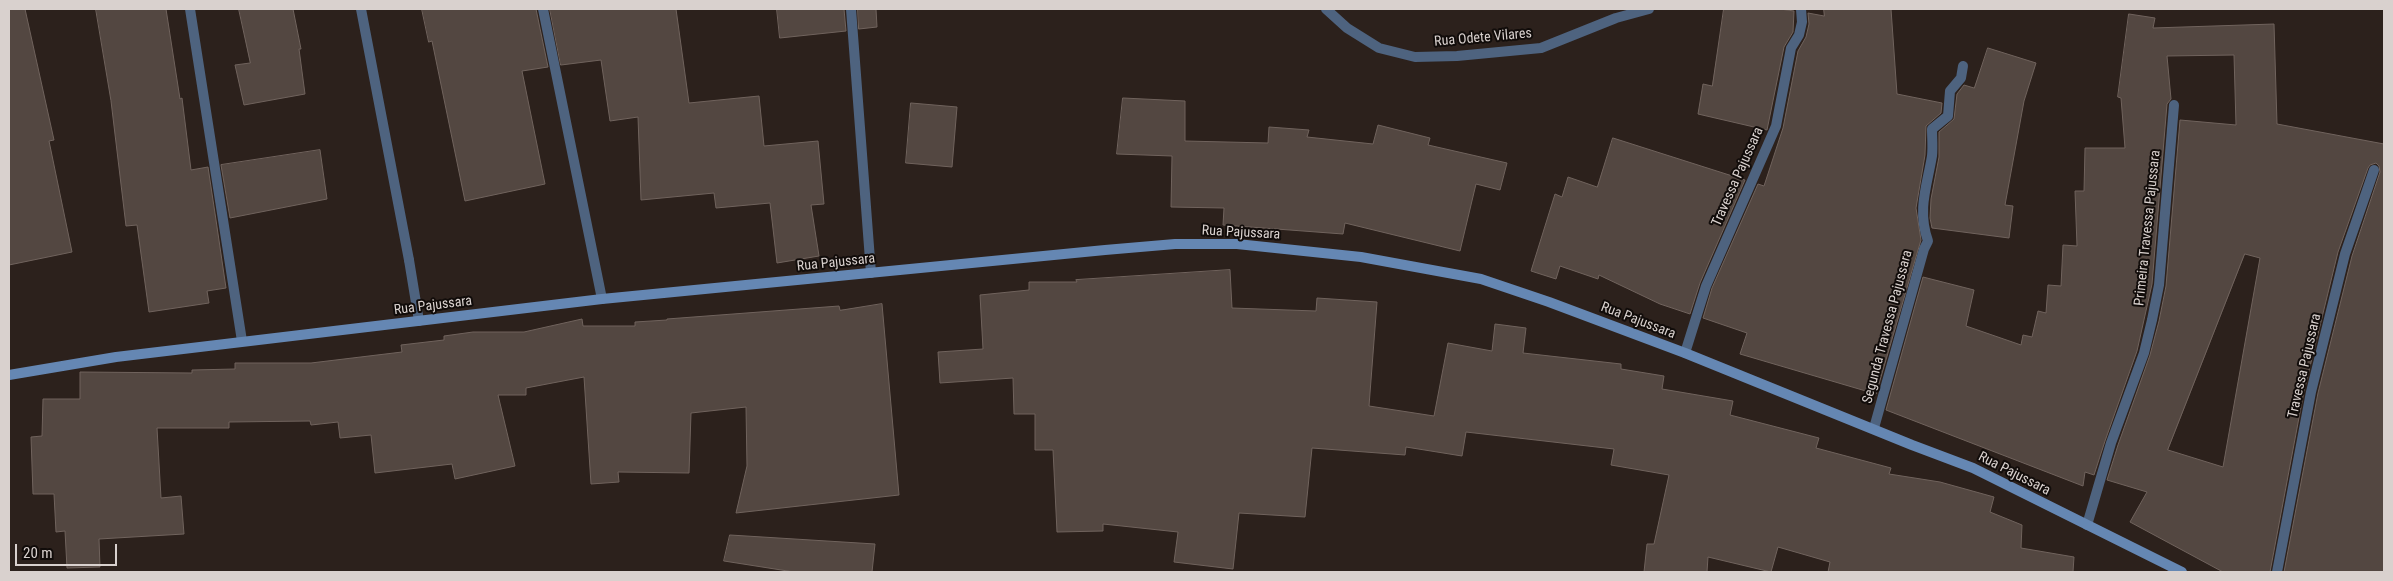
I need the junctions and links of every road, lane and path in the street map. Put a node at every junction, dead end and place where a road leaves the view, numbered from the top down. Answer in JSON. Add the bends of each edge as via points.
{"nodes":[{"id":1,"x":190,"y":9,"type":"edge"},
{"id":2,"x":361,"y":9,"type":"edge"},
{"id":3,"x":543,"y":9,"type":"edge"},
{"id":4,"x":852,"y":9,"type":"edge"},
{"id":5,"x":1326,"y":9,"type":"edge"},
{"id":6,"x":1649,"y":9,"type":"edge"},
{"id":7,"x":1801,"y":9,"type":"edge"},
{"id":8,"x":1963,"y":66,"type":"dead end"},
{"id":9,"x":2174,"y":105,"type":"dead end"},
{"id":10,"x":2374,"y":170,"type":"dead end"},
{"id":11,"x":871,"y":273,"type":"junction"},
{"id":12,"x":602,"y":299,"type":"junction"},
{"id":13,"x":420,"y":321,"type":"junction"},
{"id":14,"x":242,"y":341,"type":"junction"},
{"id":15,"x":1685,"y":353,"type":"junction"},
{"id":16,"x":9,"y":373,"type":"edge"},
{"id":17,"x":1874,"y":428,"type":"junction"},
{"id":18,"x":2087,"y":525,"type":"junction"},
{"id":19,"x":2182,"y":572,"type":"edge"},
{"id":20,"x":2277,"y":572,"type":"edge"}],
"edges":[{"from":1,"to":14,"type":"street"},
{"from":2,"to":13,"type":"street"},
{"from":3,"to":12,"type":"street"},
{"from":4,"to":11,"type":"street","name":"Rua Pajussara"},
{"from":5,"to":6,"type":"street","name":"Rua Odete Vilares","via":[[1379,48],[1416,57],[1540,48],[1616,18]]},
{"from":7,"to":15,"type":"street","name":"Travessa Pajussara","via":[[1802,22],[1791,48],[1776,126],[1706,286]]},
{"from":8,"to":17,"type":"street","name":"Segunda Travessa Pajussara","via":[[1961,78],[1950,91],[1948,116],[1932,129],[1932,155],[1925,180],[1922,224],[1928,241]]},
{"from":9,"to":18,"type":"street","name":"Primeira Travessa Pajussara","via":[[2159,285],[2152,320]]},
{"from":10,"to":20,"type":"street","name":"Travessa Pajussara","via":[[2345,254],[2311,392]]},
{"from":11,"to":12,"type":"main road","name":"Rua Pajussara"},
{"from":11,"to":15,"type":"main road","name":"Rua Pajussara","via":[[1175,244],[1237,244],[1299,250],[1361,257],[1481,279]]},
{"from":12,"to":13,"type":"main road","name":"Rua Pajussara"},
{"from":13,"to":14,"type":"main road","name":"Rua Pajussara"},
{"from":14,"to":16,"type":"main road","name":"Rua Pajussara"},
{"from":15,"to":17,"type":"main road","name":"Rua Pajussara"},
{"from":17,"to":18,"type":"main road","name":"Rua Pajussara","via":[[1974,468]]},
{"from":18,"to":19,"type":"main road","name":"Rua Pajussara"}]}
